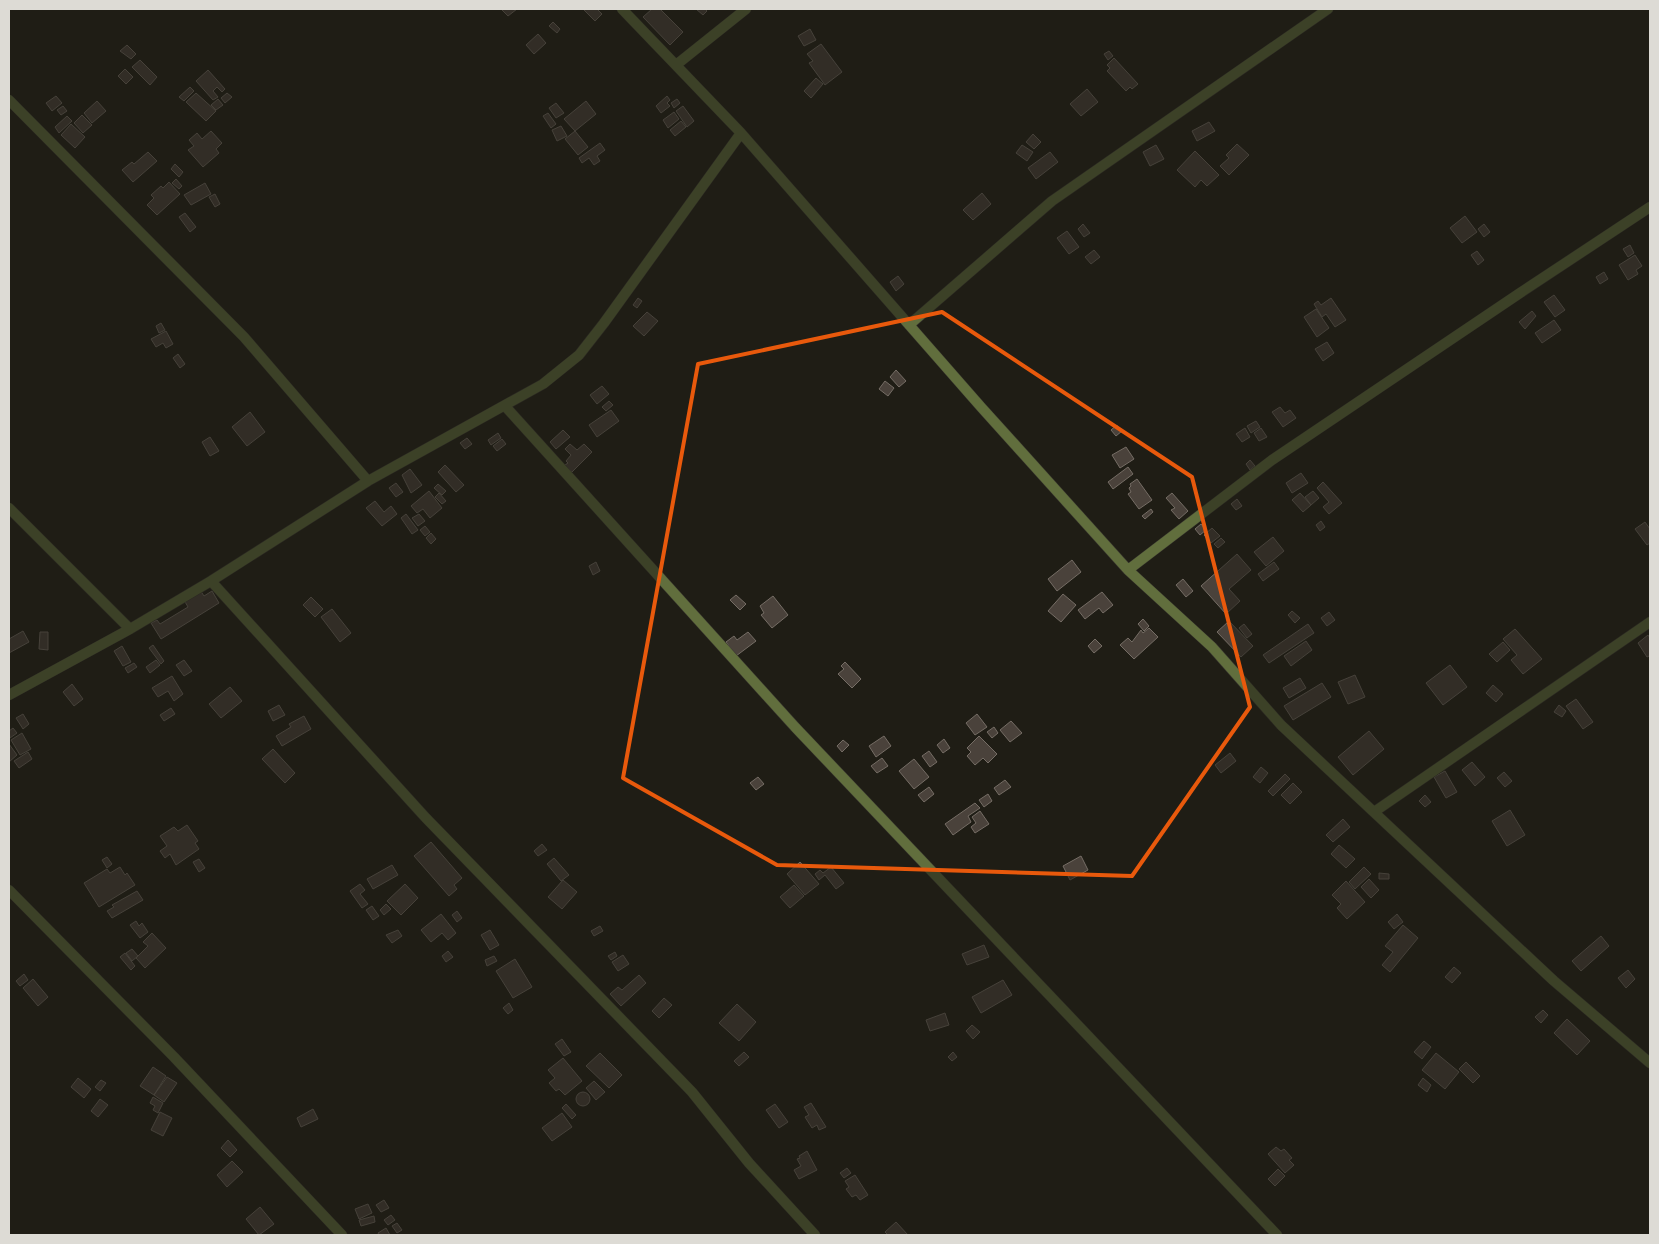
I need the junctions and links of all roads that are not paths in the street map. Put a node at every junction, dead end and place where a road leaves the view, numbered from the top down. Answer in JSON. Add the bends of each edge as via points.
{"nodes":[{"id":1,"x":622,"y":9,"type":"edge"},
{"id":2,"x":746,"y":9,"type":"edge"},
{"id":3,"x":1328,"y":9,"type":"edge"},
{"id":4,"x":676,"y":65,"type":"junction"},
{"id":5,"x":9,"y":100,"type":"edge"},
{"id":6,"x":742,"y":133,"type":"junction"},
{"id":7,"x":1650,"y":207,"type":"edge"},
{"id":8,"x":909,"y":325,"type":"junction"},
{"id":9,"x":505,"y":406,"type":"junction"},
{"id":10,"x":368,"y":481,"type":"junction"},
{"id":11,"x":9,"y":508,"type":"edge"},
{"id":12,"x":1128,"y":570,"type":"junction"},
{"id":13,"x":210,"y":581,"type":"junction"},
{"id":14,"x":1650,"y":622,"type":"edge"},
{"id":15,"x":130,"y":628,"type":"junction"},
{"id":16,"x":9,"y":695,"type":"edge"},
{"id":17,"x":1374,"y":812,"type":"junction"},
{"id":18,"x":9,"y":890,"type":"edge"},
{"id":19,"x":1650,"y":1063,"type":"edge"},
{"id":20,"x":342,"y":1235,"type":"edge"},
{"id":21,"x":814,"y":1235,"type":"edge"},
{"id":22,"x":1277,"y":1235,"type":"edge"}],
"edges":[{"from":1,"to":4,"type":"street"},
{"from":2,"to":4,"type":"street"},
{"from":3,"to":8,"type":"street","via":[[1052,201]]},
{"from":4,"to":6,"type":"street"},
{"from":5,"to":10,"type":"street","via":[[244,336]]},
{"from":6,"to":8,"type":"street"},
{"from":6,"to":9,"type":"street","via":[[580,355],[543,384]]},
{"from":7,"to":12,"type":"street","via":[[1272,460]]},
{"from":8,"to":12,"type":"street"},
{"from":9,"to":10,"type":"street"},
{"from":9,"to":22,"type":"street","via":[[795,727]]},
{"from":10,"to":13,"type":"street"},
{"from":11,"to":15,"type":"street"},
{"from":12,"to":17,"type":"street","via":[[1212,647],[1281,725]]},
{"from":13,"to":15,"type":"street"},
{"from":13,"to":21,"type":"street","via":[[425,817],[692,1092],[749,1163]]},
{"from":14,"to":17,"type":"street"},
{"from":15,"to":16,"type":"street"},
{"from":17,"to":19,"type":"street","via":[[1554,981]]},
{"from":18,"to":20,"type":"street","via":[[174,1057]]}]}
